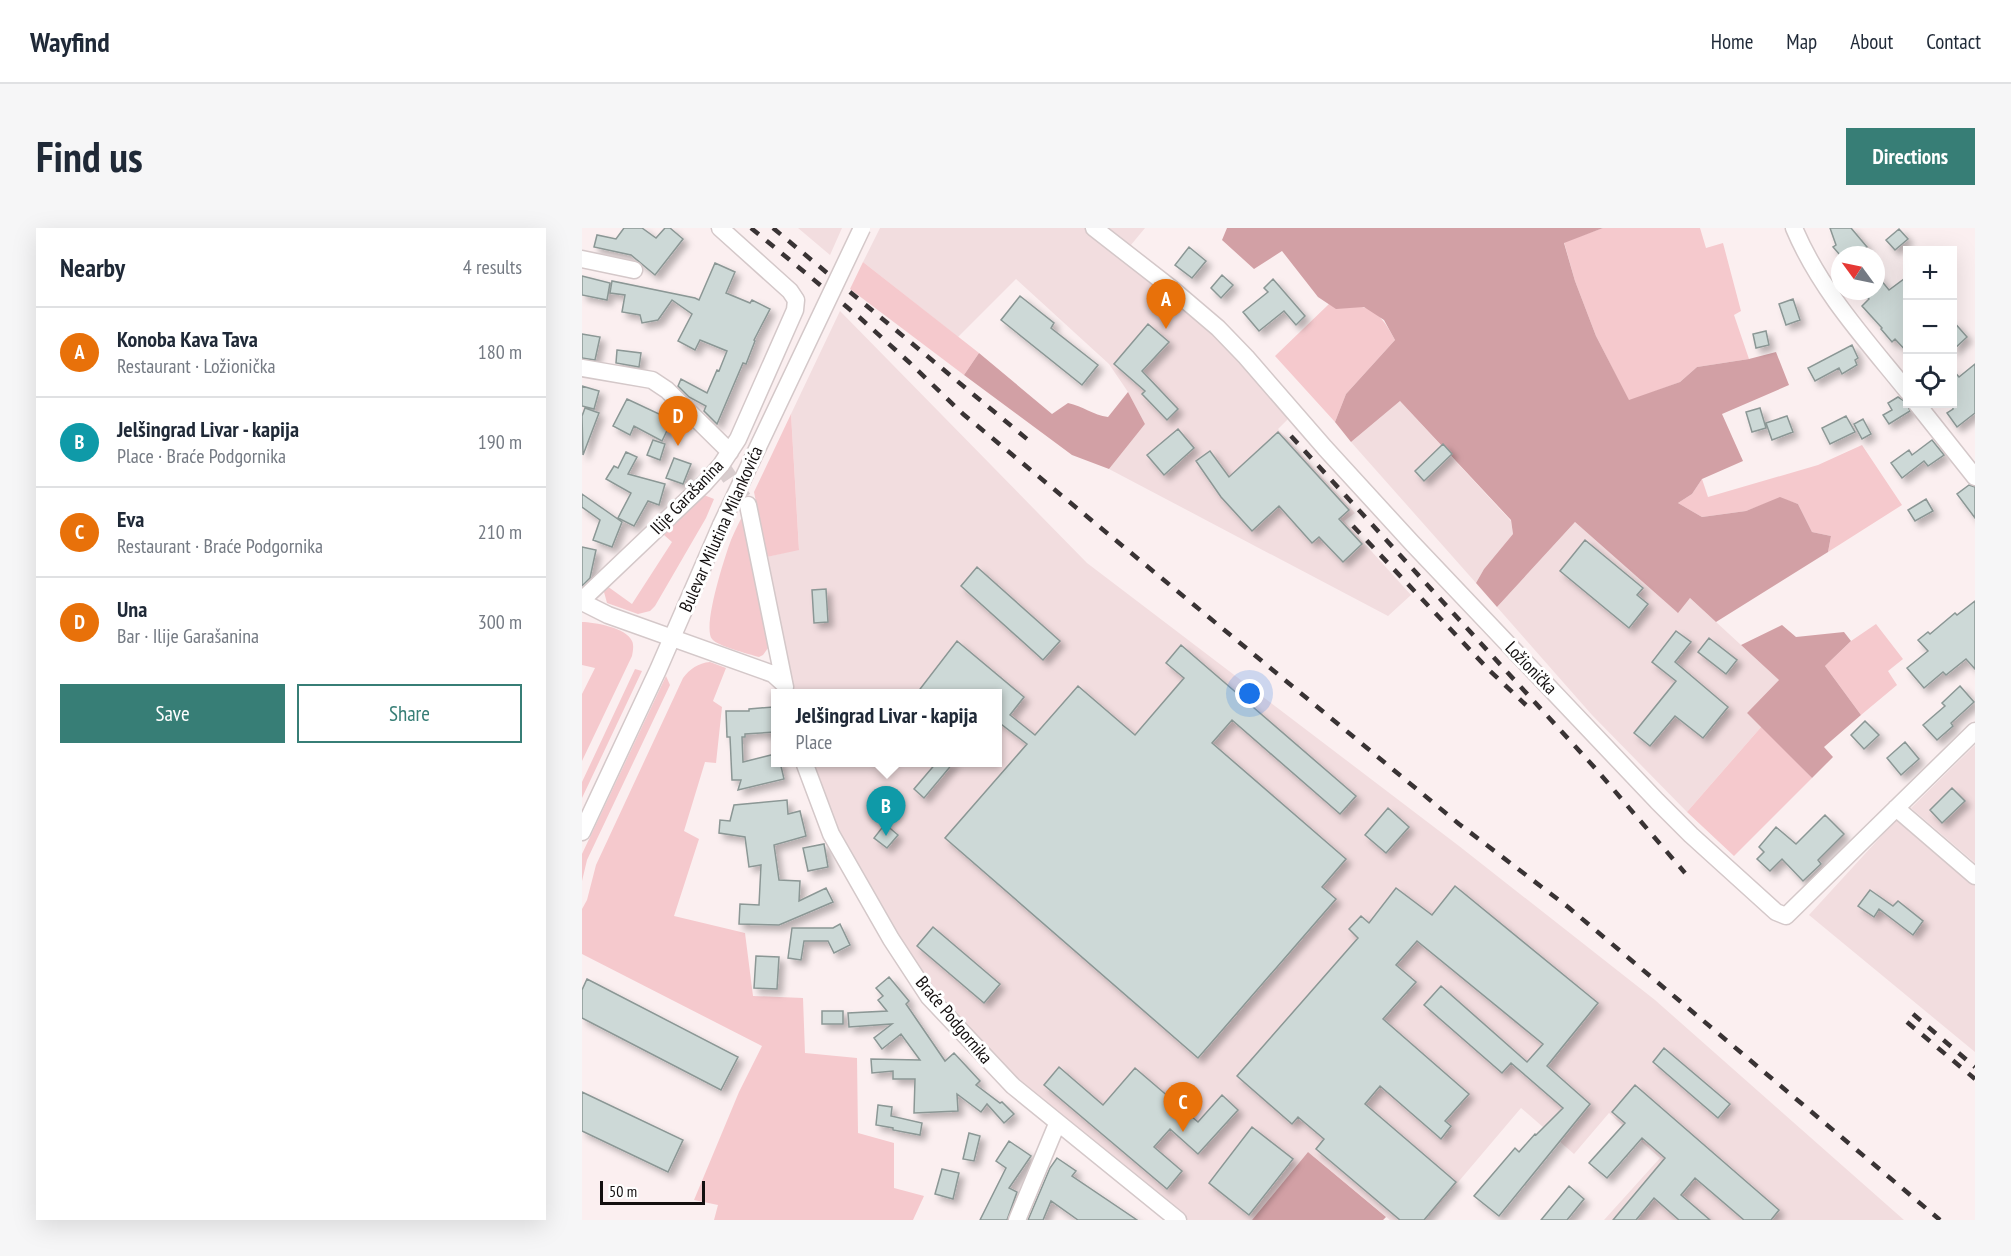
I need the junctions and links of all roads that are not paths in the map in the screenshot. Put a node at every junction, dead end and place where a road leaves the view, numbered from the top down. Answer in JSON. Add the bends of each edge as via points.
{"nodes":[{"id":1,"x":720,"y":228,"type":"edge"},
{"id":2,"x":862,"y":228,"type":"edge"},
{"id":3,"x":1094,"y":228,"type":"edge"},
{"id":4,"x":1794,"y":228,"type":"edge"},
{"id":5,"x":582,"y":259,"type":"edge"},
{"id":6,"x":634,"y":270,"type":"dead end"},
{"id":7,"x":582,"y":368,"type":"edge"},
{"id":8,"x":1903,"y":386,"type":"edge"},
{"id":9,"x":1920,"y":408,"type":"edge"},
{"id":10,"x":730,"y":452,"type":"junction"},
{"id":11,"x":1975,"y":477,"type":"edge"},
{"id":12,"x":748,"y":505,"type":"tunnel mouth"},
{"id":13,"x":582,"y":601,"type":"edge"},
{"id":14,"x":671,"y":638,"type":"junction"},
{"id":15,"x":785,"y":688,"type":"edge"},
{"id":16,"x":1975,"y":731,"type":"edge"},
{"id":17,"x":806,"y":767,"type":"edge"},
{"id":18,"x":1896,"y":808,"type":"junction"},
{"id":19,"x":582,"y":832,"type":"edge"},
{"id":20,"x":1975,"y":876,"type":"edge"},
{"id":21,"x":1057,"y":1124,"type":"junction"},
{"id":22,"x":1017,"y":1220,"type":"edge"},
{"id":23,"x":1178,"y":1220,"type":"edge"}],
"edges":[{"from":1,"to":10,"type":"street","name":"Ilije Garašanina","via":[[796,300],[795,310]]},
{"from":2,"to":14,"type":"street","name":"Bulevar Milutina Milankovića","bridge":true},
{"from":3,"to":18,"type":"street","name":"Ložionička","via":[[1218,328],[1412,543],[1649,792],[1776,912],[1786,916]]},
{"from":4,"to":8,"type":"street","via":[[1825,288]]},
{"from":5,"to":6,"type":"street"},
{"from":7,"to":10,"type":"street","via":[[657,382]]},
{"from":9,"to":11,"type":"street"},
{"from":10,"to":13,"type":"street","name":"Ilije Garašanina","via":[[704,484]]},
{"from":12,"to":15,"type":"street"},
{"from":13,"to":14,"type":"street"},
{"from":14,"to":15,"type":"street","via":[[773,674]]},
{"from":14,"to":19,"type":"street","name":"Bulevar Milutina Milankovića"},
{"from":16,"to":18,"type":"street","name":"Ložionička"},
{"from":17,"to":21,"type":"street","name":"Braće Podgornika","via":[[831,834],[891,939],[930,997],[1013,1086]]},
{"from":18,"to":20,"type":"street"},
{"from":21,"to":22,"type":"street"},
{"from":21,"to":23,"type":"street","name":"Braće Podgornika"}]}
